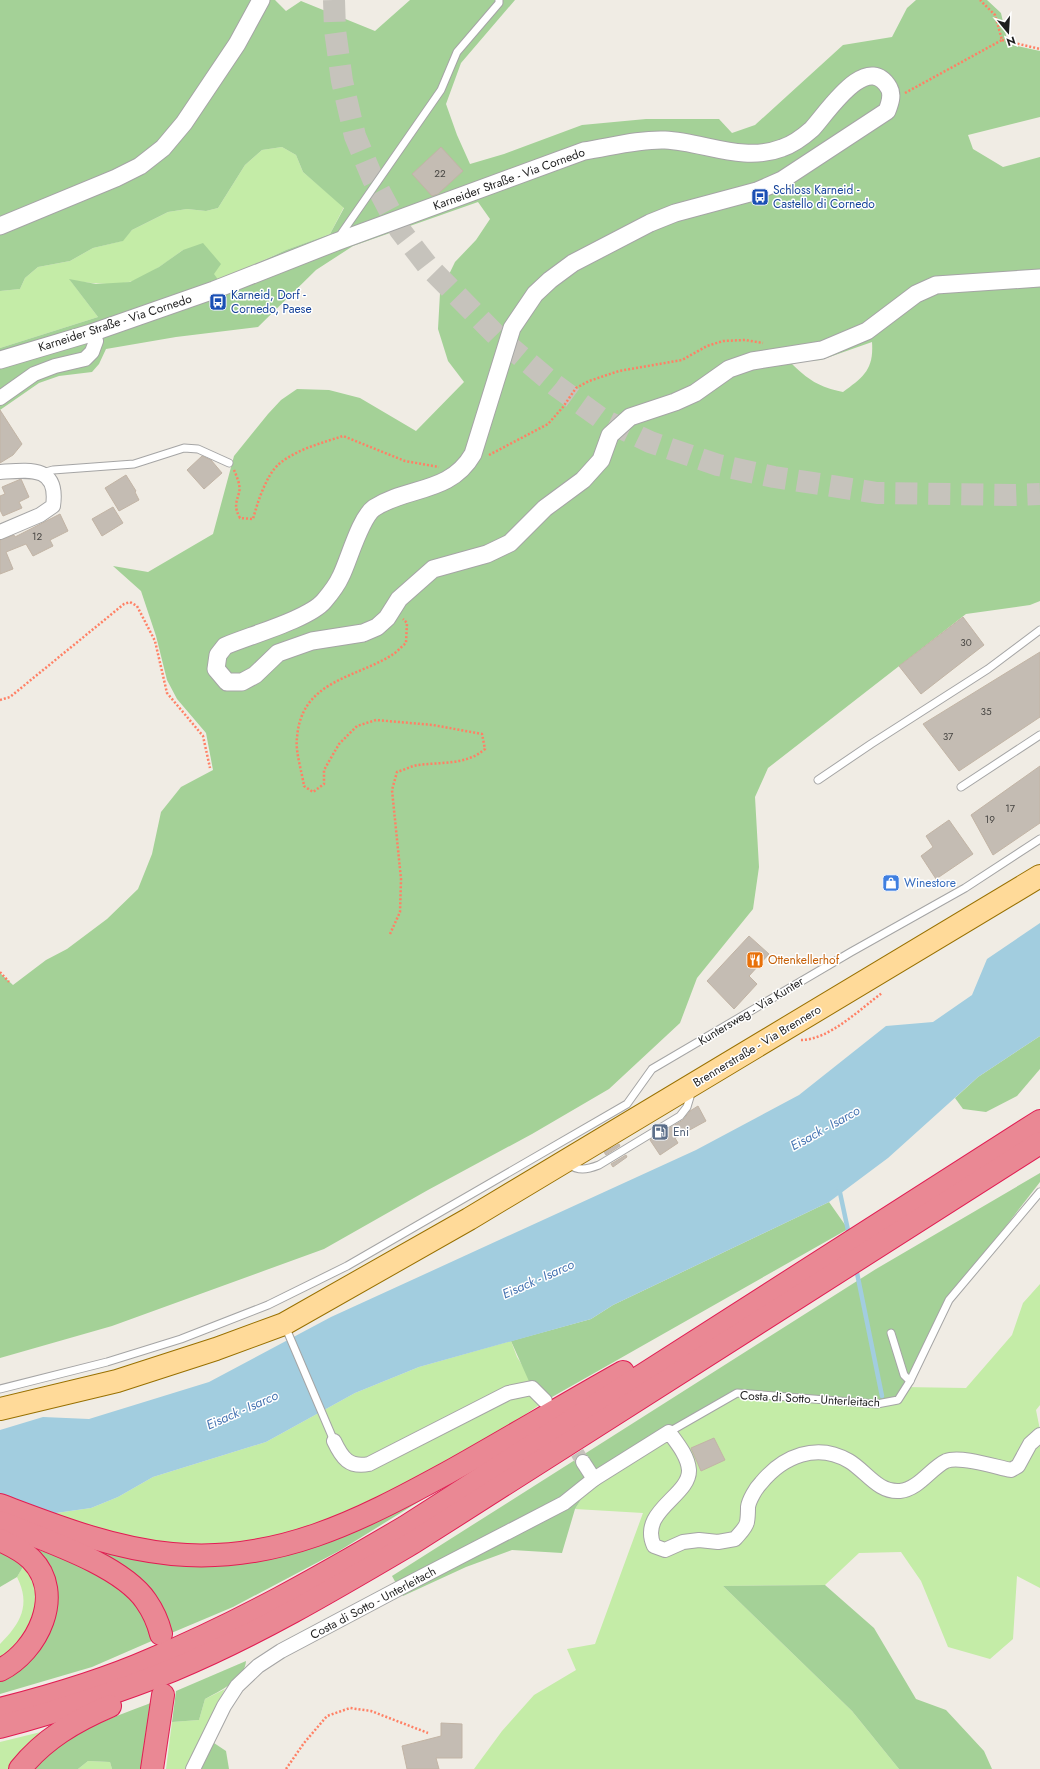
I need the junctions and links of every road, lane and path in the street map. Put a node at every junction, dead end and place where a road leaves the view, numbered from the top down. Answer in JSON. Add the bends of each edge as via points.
{"nodes":[{"id":1,"x":261,"y":0,"type":"edge"},
{"id":2,"x":499,"y":0,"type":"edge"},
{"id":3,"x":980,"y":0,"type":"edge"},
{"id":4,"x":1002,"y":40,"type":"junction"},
{"id":5,"x":1040,"y":49,"type":"edge"},
{"id":6,"x":891,"y":100,"type":"junction"},
{"id":7,"x":0,"y":226,"type":"edge"},
{"id":8,"x":336,"y":242,"type":"junction"},
{"id":9,"x":1040,"y":278,"type":"edge"},
{"id":10,"x":91,"y":333,"type":"junction"},
{"id":11,"x":782,"y":356,"type":"junction"},
{"id":12,"x":0,"y":360,"type":"edge"},
{"id":13,"x":0,"y":398,"type":"edge"},
{"id":14,"x":230,"y":463,"type":"joint"},
{"id":15,"x":466,"y":467,"type":"junction"},
{"id":16,"x":0,"y":472,"type":"edge"},
{"id":17,"x":42,"y":473,"type":"junction"},
{"id":18,"x":0,"y":532,"type":"edge"},
{"id":19,"x":393,"y":609,"type":"junction"},
{"id":20,"x":1040,"y":630,"type":"edge"},
{"id":21,"x":0,"y":700,"type":"edge"},
{"id":22,"x":1040,"y":735,"type":"edge"},
{"id":23,"x":210,"y":768,"type":"dead end"},
{"id":24,"x":818,"y":780,"type":"dead end"},
{"id":25,"x":961,"y":787,"type":"dead end"},
{"id":26,"x":1040,"y":839,"type":"edge"},
{"id":27,"x":1040,"y":861,"type":"edge"},
{"id":28,"x":1040,"y":876,"type":"edge"},
{"id":29,"x":950,"y":930,"type":"junction"},
{"id":30,"x":390,"y":934,"type":"dead end"},
{"id":31,"x":0,"y":972,"type":"edge"},
{"id":32,"x":9,"y":982,"type":"dead end"},
{"id":33,"x":1040,"y":1121,"type":"edge"},
{"id":34,"x":1040,"y":1143,"type":"edge"},
{"id":35,"x":1040,"y":1192,"type":"edge"},
{"id":36,"x":925,"y":1206,"type":"junction"},
{"id":37,"x":287,"y":1328,"type":"junction"},
{"id":38,"x":891,"y":1333,"type":"dead end"},
{"id":39,"x":696,"y":1342,"type":"junction"},
{"id":40,"x":910,"y":1381,"type":"junction"},
{"id":41,"x":0,"y":1389,"type":"edge"},
{"id":42,"x":545,"y":1401,"type":"dead end"},
{"id":43,"x":0,"y":1409,"type":"edge"},
{"id":44,"x":669,"y":1432,"type":"junction"},
{"id":45,"x":1040,"y":1435,"type":"edge"},
{"id":46,"x":334,"y":1441,"type":"joint"},
{"id":47,"x":583,"y":1462,"type":"tunnel mouth"},
{"id":48,"x":594,"y":1479,"type":"junction"},
{"id":49,"x":0,"y":1505,"type":"edge"},
{"id":50,"x":0,"y":1522,"type":"edge"},
{"id":51,"x":0,"y":1540,"type":"edge"},
{"id":52,"x":161,"y":1634,"type":"dead end"},
{"id":53,"x":246,"y":1636,"type":"junction"},
{"id":54,"x":0,"y":1670,"type":"edge"},
{"id":55,"x":163,"y":1695,"type":"dead end"},
{"id":56,"x":0,"y":1709,"type":"edge"},
{"id":57,"x":0,"y":1727,"type":"edge"},
{"id":58,"x":428,"y":1733,"type":"dead end"},
{"id":59,"x":20,"y":1769,"type":"edge"},
{"id":60,"x":152,"y":1769,"type":"edge"},
{"id":61,"x":193,"y":1769,"type":"edge"},
{"id":62,"x":286,"y":1769,"type":"edge"}],
"edges":[{"from":1,"to":7,"type":"street","via":[[237,44],[184,123],[163,148],[140,166],[116,178]]},
{"from":2,"to":8,"type":"lane","via":[[456,52],[441,90]]},
{"from":3,"to":4,"type":"path","via":[[995,15]]},
{"from":4,"to":5,"type":"path"},
{"from":4,"to":6,"type":"path"},
{"from":6,"to":8,"type":"street","name":"Karneider Straße - Via Cornedo","via":[[886,83],[878,77],[866,76],[854,82],[822,119],[799,140],[765,154],[664,140],[584,152]]},
{"from":6,"to":15,"type":"street","via":[[887,111],[878,118],[782,180],[757,191],[675,213],[650,223],[573,263],[550,280],[535,294],[512,328],[473,454]]},
{"from":8,"to":10,"type":"street","name":"Karneider Straße - Via Cornedo","via":[[214,290]]},
{"from":9,"to":11,"type":"street","via":[[936,285],[916,294],[867,331],[822,350]]},
{"from":10,"to":12,"type":"street","name":"Karneider Straße - Via Cornedo"},
{"from":10,"to":13,"type":"street","via":[[96,341],[92,352],[85,359],[34,374]]},
{"from":11,"to":15,"type":"path","via":[[763,343],[745,340],[723,341],[707,346],[682,360],[619,370],[576,388],[548,424]]},
{"from":11,"to":19,"type":"street","via":[[752,361],[729,369],[695,393],[630,417],[610,435],[600,460],[583,480],[545,508],[510,543],[487,554],[433,569],[399,599]]},
{"from":14,"to":15,"type":"path","via":[[239,482],[240,492],[235,500],[235,509],[240,518],[253,519],[259,496],[278,465],[308,448],[344,436],[405,461],[454,469]]},
{"from":14,"to":17,"type":"lane","via":[[198,449],[184,448],[134,464]]},
{"from":15,"to":19,"type":"street","via":[[432,487],[391,500],[373,509],[362,524],[341,577],[323,603],[293,620],[225,646],[218,655],[216,669],[227,682],[242,682],[255,675],[278,653],[312,641],[363,633],[377,627]]},
{"from":16,"to":17,"type":"street","via":[[31,470]]},
{"from":17,"to":18,"type":"street","via":[[55,493],[53,506],[40,515]]},
{"from":19,"to":30,"type":"path","via":[[407,623],[406,642],[393,655],[346,675],[315,694],[300,718],[296,739],[304,786],[313,792],[324,784],[324,770],[338,744],[357,726],[376,720],[433,725],[482,734],[485,749],[476,757],[417,765],[397,772],[392,790],[401,879],[400,912]]},
{"from":20,"to":24,"type":"lane","via":[[988,669]]},
{"from":21,"to":23,"type":"path","via":[[10,697],[124,604],[130,602],[137,606],[155,641],[168,693],[203,736]]},
{"from":22,"to":25,"type":"lane"},
{"from":26,"to":41,"type":"lane","name":"Kuntersweg - Via Kunter","via":[[965,888],[652,1069],[627,1104],[347,1266],[268,1305],[181,1339],[107,1362]]},
{"from":27,"to":29,"type":"main road"},
{"from":28,"to":29,"type":"main road"},
{"from":29,"to":37,"type":"main road","name":"Brennerstraße - Via Brennero"},
{"from":31,"to":32,"type":"path"},
{"from":33,"to":36,"type":"highway"},
{"from":34,"to":36,"type":"highway"},
{"from":35,"to":40,"type":"lane","name":"Costa di Sotto - Unterleitach","via":[[949,1300]]},
{"from":36,"to":39,"type":"highway","via":[[811,1269]]},
{"from":36,"to":53,"type":"highway","via":[[810,1291],[414,1542],[317,1599]]},
{"from":37,"to":43,"type":"main road","name":"Brennerstraße - Via Brennero","via":[[117,1381]]},
{"from":37,"to":46,"type":"lane"},
{"from":38,"to":40,"type":"lane","via":[[904,1375]]},
{"from":39,"to":49,"type":"highway","via":[[623,1372],[468,1461],[369,1514],[303,1540],[259,1551],[215,1555],[172,1554],[125,1546],[87,1538]]},
{"from":39,"to":56,"type":"highway","via":[[405,1527],[270,1604],[149,1661],[88,1683]]},
{"from":40,"to":44,"type":"lane","name":"Costa di Sotto - Unterleitach","via":[[898,1400],[877,1404],[737,1393]]},
{"from":42,"to":46,"type":"street","via":[[532,1388],[508,1392],[369,1464],[359,1466],[340,1455]]},
{"from":44,"to":45,"type":"street","via":[[686,1457],[689,1470],[687,1482],[662,1507],[652,1526],[651,1539],[654,1546],[665,1550],[682,1542],[718,1542],[735,1539],[747,1523],[748,1505],[759,1484],[774,1468],[805,1453],[837,1456],[850,1462],[884,1489],[901,1491],[916,1484],[946,1461],[960,1460],[1011,1470],[1018,1466],[1030,1444]]},
{"from":44,"to":48,"type":"street","name":"Costa di Sotto - Unterleitach"},
{"from":47,"to":48,"type":"street"},
{"from":48,"to":61,"type":"street","name":"Costa di Sotto - Unterleitach","via":[[564,1503],[398,1588],[258,1666],[237,1686],[224,1706]]},
{"from":50,"to":52,"type":"highway","via":[[90,1560],[124,1579],[146,1600]]},
{"from":51,"to":54,"type":"highway","via":[[21,1550],[32,1560],[44,1582],[47,1597],[46,1613],[32,1642]]},
{"from":53,"to":57,"type":"highway","via":[[134,1685]]},
{"from":53,"to":59,"type":"highway","via":[[206,1665],[185,1676],[96,1712],[61,1730],[30,1756]]},
{"from":55,"to":60,"type":"highway"},
{"from":58,"to":62,"type":"path","via":[[371,1711],[350,1708],[327,1716]]}]}
